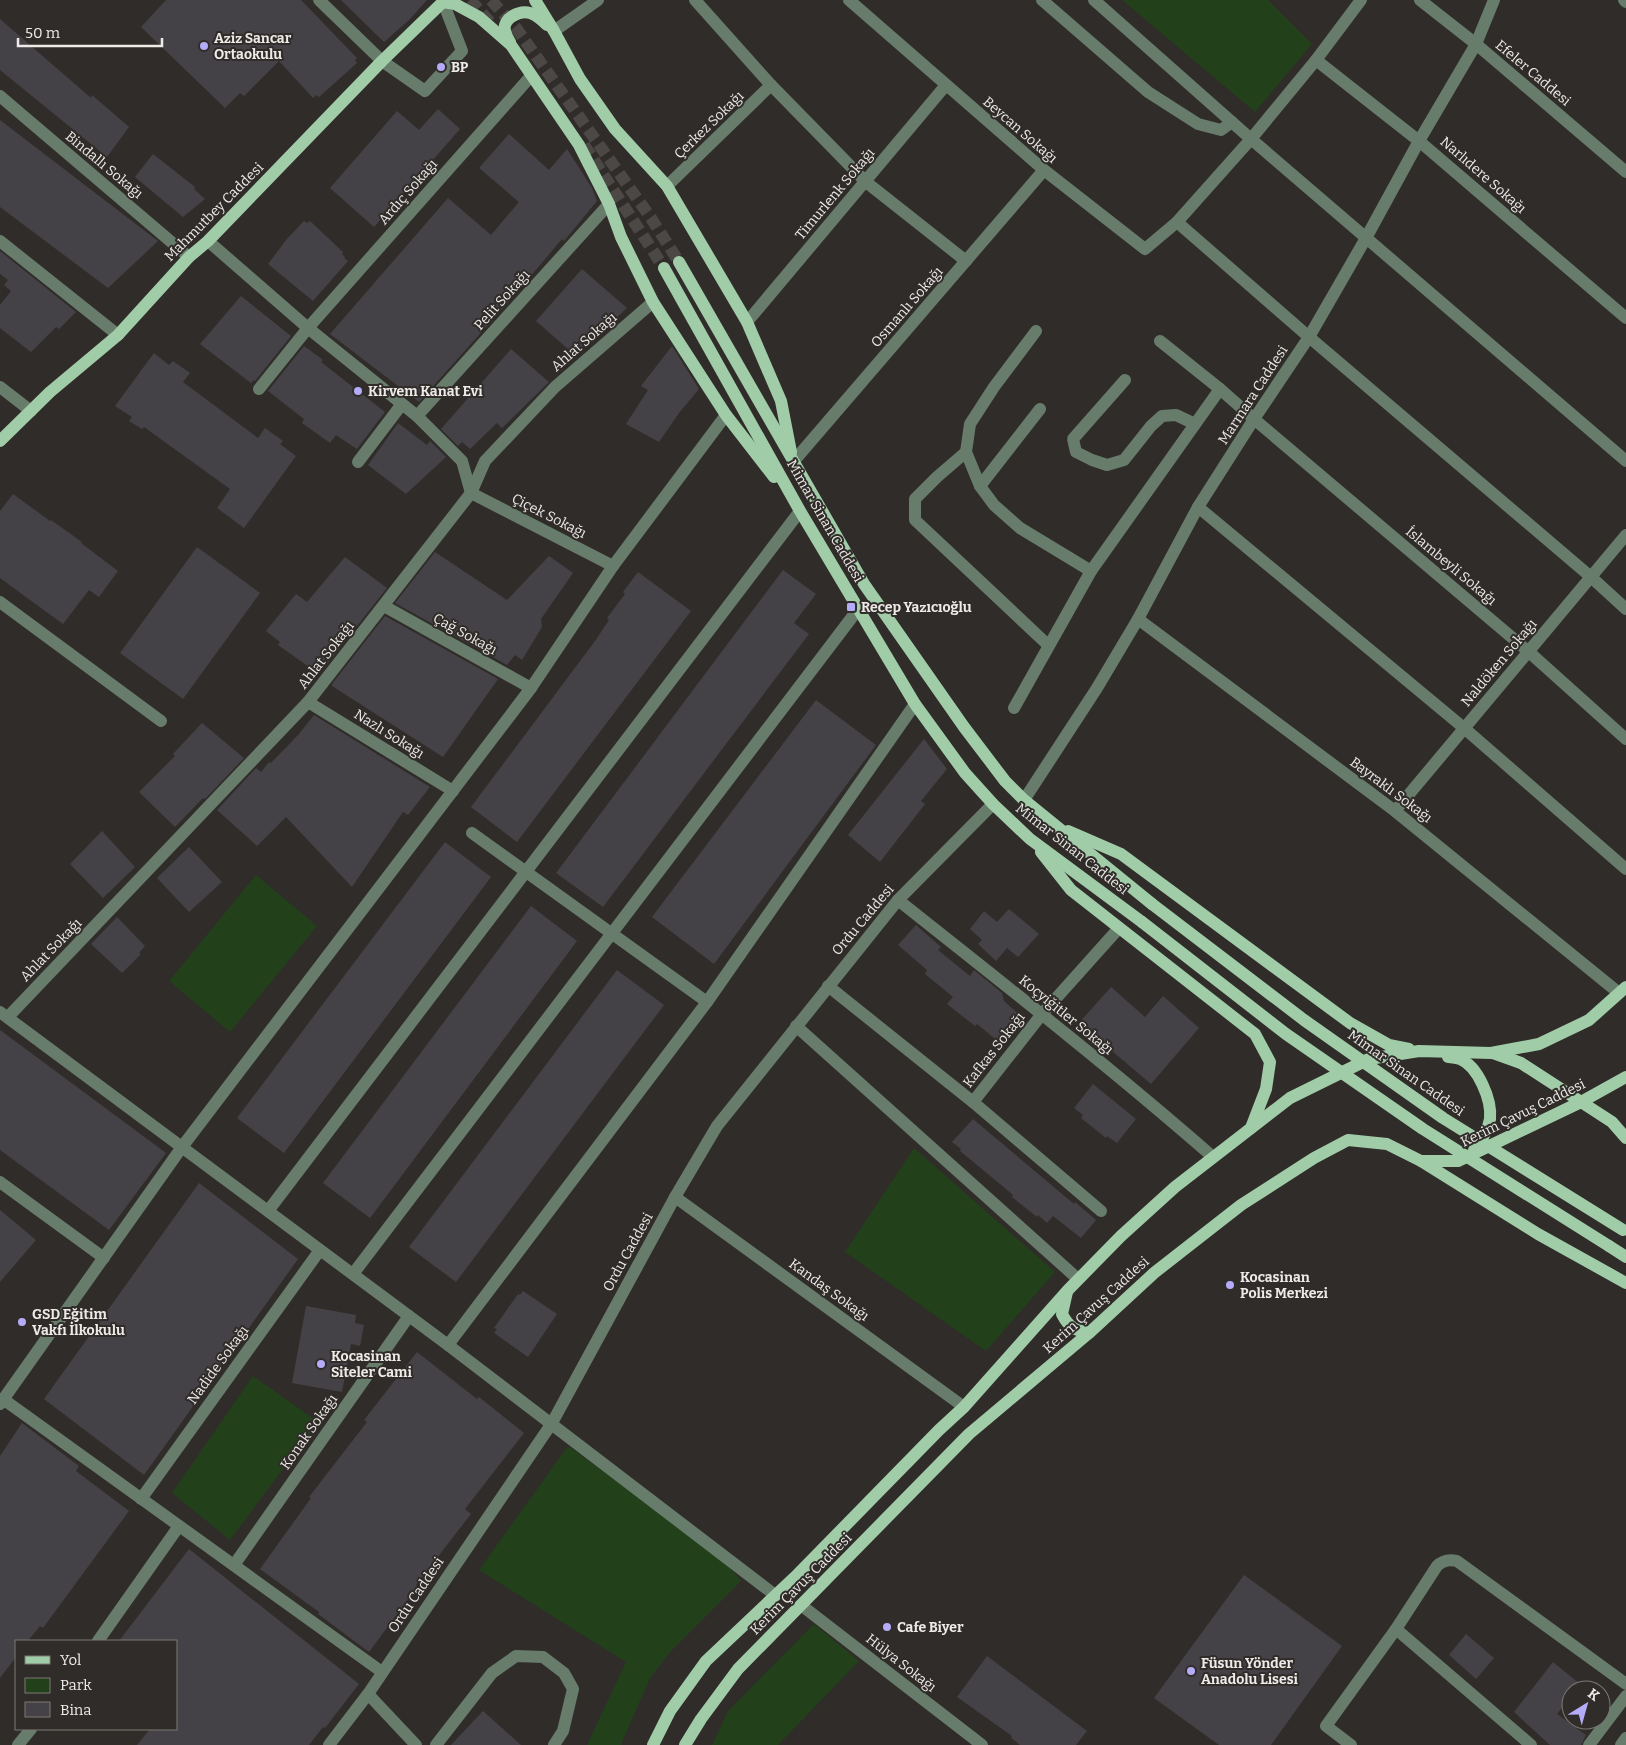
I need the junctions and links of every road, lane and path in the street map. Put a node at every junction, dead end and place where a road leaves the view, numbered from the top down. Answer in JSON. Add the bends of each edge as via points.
{"nodes":[{"id":1,"x":319,"y":0,"type":"edge"},
{"id":2,"x":535,"y":0,"type":"edge"},
{"id":3,"x":598,"y":0,"type":"edge"},
{"id":4,"x":695,"y":0,"type":"edge"},
{"id":5,"x":849,"y":0,"type":"edge"},
{"id":6,"x":1042,"y":0,"type":"edge"},
{"id":7,"x":1094,"y":0,"type":"edge"},
{"id":8,"x":1361,"y":0,"type":"edge"},
{"id":9,"x":1420,"y":0,"type":"edge"},
{"id":10,"x":1494,"y":0,"type":"edge"},
{"id":11,"x":444,"y":1,"type":"edge"},
{"id":12,"x":554,"y":31,"type":"junction"},
{"id":13,"x":1476,"y":44,"type":"junction"},
{"id":14,"x":511,"y":45,"type":"junction"},
{"id":15,"x":1316,"y":60,"type":"junction"},
{"id":16,"x":382,"y":61,"type":"junction"},
{"id":17,"x":531,"y":76,"type":"junction"},
{"id":18,"x":946,"y":85,"type":"junction"},
{"id":19,"x":771,"y":86,"type":"junction"},
{"id":20,"x":0,"y":96,"type":"edge"},
{"id":21,"x":1232,"y":122,"type":"junction"},
{"id":22,"x":1251,"y":139,"type":"junction"},
{"id":23,"x":1419,"y":141,"type":"junction"},
{"id":24,"x":1044,"y":170,"type":"junction"},
{"id":25,"x":1626,"y":172,"type":"edge"},
{"id":26,"x":866,"y":182,"type":"junction"},
{"id":27,"x":667,"y":186,"type":"junction"},
{"id":28,"x":609,"y":204,"type":"junction"},
{"id":29,"x":1177,"y":222,"type":"junction"},
{"id":30,"x":1366,"y":238,"type":"junction"},
{"id":31,"x":0,"y":241,"type":"edge"},
{"id":32,"x":208,"y":241,"type":"junction"},
{"id":33,"x":188,"y":257,"type":"junction"},
{"id":34,"x":966,"y":261,"type":"junction"},
{"id":35,"x":678,"y":262,"type":"tunnel mouth"},
{"id":36,"x":664,"y":268,"type":"tunnel mouth"},
{"id":37,"x":653,"y":302,"type":"junction"},
{"id":38,"x":1626,"y":318,"type":"edge"},
{"id":39,"x":747,"y":322,"type":"junction"},
{"id":40,"x":308,"y":328,"type":"junction"},
{"id":41,"x":1036,"y":332,"type":"dead end"},
{"id":42,"x":118,"y":335,"type":"junction"},
{"id":43,"x":1309,"y":337,"type":"junction"},
{"id":44,"x":1160,"y":342,"type":"dead end"},
{"id":45,"x":1125,"y":380,"type":"dead end"},
{"id":46,"x":0,"y":387,"type":"edge"},
{"id":47,"x":259,"y":389,"type":"dead end"},
{"id":48,"x":1220,"y":389,"type":"junction"},
{"id":49,"x":402,"y":404,"type":"junction"},
{"id":50,"x":1040,"y":409,"type":"dead end"},
{"id":51,"x":31,"y":411,"type":"junction"},
{"id":52,"x":726,"y":415,"type":"junction"},
{"id":53,"x":417,"y":416,"type":"junction"},
{"id":54,"x":1254,"y":419,"type":"junction"},
{"id":55,"x":1195,"y":424,"type":"junction"},
{"id":56,"x":0,"y":442,"type":"edge"},
{"id":57,"x":966,"y":452,"type":"junction"},
{"id":58,"x":1626,"y":461,"type":"edge"},
{"id":59,"x":358,"y":462,"type":"dead end"},
{"id":60,"x":793,"y":462,"type":"junction"},
{"id":61,"x":980,"y":486,"type":"junction"},
{"id":62,"x":471,"y":493,"type":"junction"},
{"id":63,"x":1198,"y":507,"type":"junction"},
{"id":64,"x":800,"y":511,"type":"junction"},
{"id":65,"x":1626,"y":536,"type":"edge"},
{"id":66,"x":613,"y":566,"type":"junction"},
{"id":67,"x":1091,"y":571,"type":"junction"},
{"id":68,"x":1591,"y":577,"type":"junction"},
{"id":69,"x":0,"y":602,"type":"edge"},
{"id":70,"x":384,"y":606,"type":"junction"},
{"id":71,"x":859,"y":608,"type":"junction"},
{"id":72,"x":1626,"y":609,"type":"edge"},
{"id":73,"x":1138,"y":619,"type":"junction"},
{"id":74,"x":1048,"y":645,"type":"junction"},
{"id":75,"x":1529,"y":652,"type":"junction"},
{"id":76,"x":531,"y":688,"type":"junction"},
{"id":77,"x":308,"y":702,"type":"junction"},
{"id":78,"x":915,"y":704,"type":"junction"},
{"id":79,"x":1014,"y":708,"type":"dead end"},
{"id":80,"x":161,"y":721,"type":"dead end"},
{"id":81,"x":1464,"y":728,"type":"junction"},
{"id":82,"x":1626,"y":739,"type":"edge"},
{"id":83,"x":453,"y":791,"type":"junction"},
{"id":84,"x":1024,"y":800,"type":"junction"},
{"id":85,"x":993,"y":804,"type":"junction"},
{"id":86,"x":1395,"y":811,"type":"junction"},
{"id":87,"x":1052,"y":823,"type":"junction"},
{"id":88,"x":472,"y":833,"type":"dead end"},
{"id":89,"x":1030,"y":838,"type":"junction"},
{"id":90,"x":1626,"y":869,"type":"edge"},
{"id":91,"x":526,"y":872,"type":"junction"},
{"id":92,"x":898,"y":900,"type":"junction"},
{"id":93,"x":1119,"y":928,"type":"junction"},
{"id":94,"x":612,"y":933,"type":"junction"},
{"id":95,"x":828,"y":986,"type":"junction"},
{"id":96,"x":1623,"y":990,"type":"edge"},
{"id":97,"x":707,"y":1002,"type":"junction"},
{"id":98,"x":4,"y":1014,"type":"edge"},
{"id":99,"x":1042,"y":1014,"type":"junction"},
{"id":100,"x":796,"y":1026,"type":"junction"},
{"id":101,"x":1419,"y":1051,"type":"junction"},
{"id":102,"x":1491,"y":1053,"type":"junction"},
{"id":103,"x":1626,"y":1077,"type":"edge"},
{"id":104,"x":972,"y":1102,"type":"junction"},
{"id":105,"x":1581,"y":1102,"type":"junction"},
{"id":106,"x":1251,"y":1128,"type":"junction"},
{"id":107,"x":1626,"y":1138,"type":"edge"},
{"id":108,"x":182,"y":1147,"type":"junction"},
{"id":109,"x":1471,"y":1154,"type":"junction"},
{"id":110,"x":1213,"y":1157,"type":"junction"},
{"id":111,"x":1421,"y":1161,"type":"junction"},
{"id":112,"x":0,"y":1182,"type":"edge"},
{"id":113,"x":676,"y":1198,"type":"junction"},
{"id":114,"x":268,"y":1211,"type":"junction"},
{"id":115,"x":1101,"y":1211,"type":"dead end"},
{"id":116,"x":1625,"y":1231,"type":"edge"},
{"id":117,"x":320,"y":1250,"type":"junction"},
{"id":118,"x":1626,"y":1257,"type":"edge"},
{"id":119,"x":104,"y":1258,"type":"junction"},
{"id":120,"x":353,"y":1274,"type":"junction"},
{"id":121,"x":1078,"y":1279,"type":"junction"},
{"id":122,"x":1626,"y":1283,"type":"edge"},
{"id":123,"x":1068,"y":1290,"type":"junction"},
{"id":124,"x":409,"y":1316,"type":"junction"},
{"id":125,"x":1089,"y":1333,"type":"junction"},
{"id":126,"x":448,"y":1345,"type":"junction"},
{"id":127,"x":2,"y":1402,"type":"edge"},
{"id":128,"x":964,"y":1407,"type":"junction"},
{"id":129,"x":552,"y":1423,"type":"junction"},
{"id":130,"x":141,"y":1498,"type":"junction"},
{"id":131,"x":179,"y":1526,"type":"junction"},
{"id":132,"x":234,"y":1565,"type":"junction"},
{"id":133,"x":776,"y":1595,"type":"junction"},
{"id":134,"x":802,"y":1605,"type":"junction"},
{"id":135,"x":1396,"y":1629,"type":"junction"},
{"id":136,"x":99,"y":1640,"type":"edge"},
{"id":137,"x":382,"y":1672,"type":"junction"},
{"id":138,"x":1626,"y":1684,"type":"edge"},
{"id":139,"x":368,"y":1694,"type":"junction"},
{"id":140,"x":1626,"y":1696,"type":"edge"},
{"id":141,"x":30,"y":1730,"type":"edge"},
{"id":142,"x":1626,"y":1738,"type":"edge"},
{"id":143,"x":18,"y":1745,"type":"edge"},
{"id":144,"x":329,"y":1745,"type":"edge"},
{"id":145,"x":416,"y":1745,"type":"edge"},
{"id":146,"x":436,"y":1745,"type":"edge"},
{"id":147,"x":554,"y":1745,"type":"edge"},
{"id":148,"x":653,"y":1745,"type":"edge"},
{"id":149,"x":685,"y":1745,"type":"edge"},
{"id":150,"x":982,"y":1745,"type":"edge"},
{"id":151,"x":1351,"y":1745,"type":"edge"},
{"id":152,"x":1531,"y":1745,"type":"edge"},
{"id":153,"x":1589,"y":1745,"type":"edge"},
{"id":154,"x":1621,"y":1745,"type":"edge"}],
"edges":[{"from":1,"to":16,"type":"street"},
{"from":2,"to":12,"type":"main road"},
{"from":3,"to":12,"type":"street"},
{"from":4,"to":19,"type":"street"},
{"from":5,"to":18,"type":"street","name":"Beycan Sokağı"},
{"from":6,"to":21,"type":"street","via":[[1148,92],[1198,124],[1221,130]]},
{"from":7,"to":21,"type":"street"},
{"from":8,"to":15,"type":"street"},
{"from":9,"to":13,"type":"street","name":"Efeler Caddesi"},
{"from":10,"to":13,"type":"street","name":"Marmara Caddesi"},
{"from":11,"to":14,"type":"main road","via":[[479,17]]},
{"from":11,"to":16,"type":"main road","name":"Mahmutbey Caddesi"},
{"from":11,"to":16,"type":"street","via":[[462,52],[425,91]]},
{"from":12,"to":14,"type":"main road","via":[[529,12],[515,14],[506,22],[504,29]]},
{"from":12,"to":27,"type":"main road","via":[[580,79],[615,129]]},
{"from":13,"to":23,"type":"street","name":"Marmara Caddesi"},
{"from":13,"to":25,"type":"street","name":"Efeler Caddesi"},
{"from":14,"to":17,"type":"main road"},
{"from":15,"to":22,"type":"street"},
{"from":15,"to":23,"type":"street","name":"Narlıdere Sokağı"},
{"from":16,"to":32,"type":"main road","name":"Mahmutbey Caddesi"},
{"from":17,"to":28,"type":"main road","via":[[579,146]]},
{"from":17,"to":40,"type":"street","name":"Ardıç Sokağı"},
{"from":18,"to":24,"type":"street","name":"Beycan Sokağı"},
{"from":18,"to":26,"type":"street","name":"Timurlenk Sokağı"},
{"from":19,"to":26,"type":"street"},
{"from":19,"to":27,"type":"street","name":"Çerkez Sokağı"},
{"from":20,"to":33,"type":"street","name":"Bindallı Sokağı"},
{"from":21,"to":22,"type":"street"},
{"from":22,"to":29,"type":"street"},
{"from":22,"to":30,"type":"street"},
{"from":23,"to":30,"type":"street","name":"Marmara Caddesi"},
{"from":23,"to":38,"type":"street","name":"Narlıdere Sokağı"},
{"from":24,"to":29,"type":"street","name":"Beycan Sokağı","via":[[1145,249]]},
{"from":24,"to":34,"type":"street","name":"Osmanlı Sokağı"},
{"from":26,"to":34,"type":"street"},
{"from":26,"to":39,"type":"street","name":"Timurlenk Sokağı"},
{"from":27,"to":39,"type":"main road"},
{"from":28,"to":37,"type":"main road","via":[[620,237]]},
{"from":28,"to":53,"type":"street","name":"Pelit Sokağı"},
{"from":29,"to":43,"type":"street"},
{"from":30,"to":43,"type":"street","name":"Marmara Caddesi"},
{"from":30,"to":58,"type":"street"},
{"from":31,"to":42,"type":"street"},
{"from":32,"to":33,"type":"main road","name":"Mahmutbey Caddesi"},
{"from":32,"to":40,"type":"street"},
{"from":33,"to":42,"type":"main road","name":"Mahmutbey Caddesi"},
{"from":34,"to":60,"type":"street","name":"Osmanlı Sokağı"},
{"from":35,"to":60,"type":"main road","name":"Mimar Sinan Caddesi"},
{"from":36,"to":64,"type":"main road","name":"Mimar Sinan Caddesi"},
{"from":37,"to":52,"type":"main road"},
{"from":37,"to":62,"type":"street","name":"Ahlat Sokağı","via":[[549,394],[485,461]]},
{"from":39,"to":60,"type":"main road","via":[[781,401]]},
{"from":40,"to":47,"type":"street","name":"Ardıç Sokağı"},
{"from":40,"to":49,"type":"street"},
{"from":41,"to":57,"type":"street","via":[[970,424]]},
{"from":42,"to":51,"type":"main road","name":"Mahmutbey Caddesi"},
{"from":43,"to":54,"type":"street","name":"Marmara Caddesi"},
{"from":43,"to":68,"type":"street"},
{"from":44,"to":48,"type":"street","name":"İslambeyli Sokağı"},
{"from":45,"to":55,"type":"street","via":[[1073,439],[1076,452],[1107,465],[1124,460],[1162,416],[1176,415]]},
{"from":46,"to":51,"type":"street"},
{"from":48,"to":54,"type":"street","name":"İslambeyli Sokağı"},
{"from":48,"to":55,"type":"street"},
{"from":49,"to":53,"type":"street"},
{"from":49,"to":59,"type":"street"},
{"from":50,"to":61,"type":"street"},
{"from":51,"to":56,"type":"main road","name":"Mahmutbey Caddesi"},
{"from":52,"to":64,"type":"main road"},
{"from":52,"to":66,"type":"street"},
{"from":53,"to":62,"type":"street","via":[[462,461]]},
{"from":54,"to":63,"type":"street","name":"Marmara Caddesi"},
{"from":54,"to":75,"type":"street","name":"İslambeyli Sokağı"},
{"from":55,"to":67,"type":"street"},
{"from":57,"to":61,"type":"street"},
{"from":57,"to":74,"type":"street","via":[[915,499],[915,520]]},
{"from":60,"to":84,"type":"main road","name":"Mimar Sinan Caddesi","via":[[864,584],[964,727],[1005,781]]},
{"from":61,"to":67,"type":"street","via":[[994,505],[1020,528]]},
{"from":62,"to":66,"type":"street","name":"Çiçek Sokağı"},
{"from":62,"to":70,"type":"street","name":"Ahlat Sokağı"},
{"from":63,"to":73,"type":"street","name":"Marmara Caddesi"},
{"from":63,"to":81,"type":"street"},
{"from":64,"to":71,"type":"main road","name":"Mimar Sinan Caddesi"},
{"from":64,"to":91,"type":"street"},
{"from":65,"to":68,"type":"street","name":"Naldöken Sokağı"},
{"from":66,"to":76,"type":"street"},
{"from":67,"to":74,"type":"street"},
{"from":68,"to":72,"type":"street"},
{"from":68,"to":75,"type":"street","name":"Naldöken Sokağı"},
{"from":69,"to":80,"type":"street"},
{"from":70,"to":76,"type":"street","name":"Çağ Sokağı"},
{"from":70,"to":77,"type":"street","name":"Ahlat Sokağı"},
{"from":71,"to":78,"type":"main road","name":"Mimar Sinan Caddesi"},
{"from":71,"to":94,"type":"street"},
{"from":73,"to":84,"type":"street","name":"Marmara Caddesi"},
{"from":73,"to":86,"type":"street","name":"Bayraklı Sokağı"},
{"from":74,"to":79,"type":"street"},
{"from":75,"to":81,"type":"street","name":"Naldöken Sokağı"},
{"from":75,"to":82,"type":"street","name":"İslambeyli Sokağı"},
{"from":76,"to":83,"type":"street"},
{"from":77,"to":83,"type":"street","name":"Nazlı Sokağı"},
{"from":77,"to":98,"type":"street","name":"Ahlat Sokağı"},
{"from":78,"to":85,"type":"main road","name":"Mimar Sinan Caddesi","via":[[965,773]]},
{"from":78,"to":97,"type":"street"},
{"from":81,"to":86,"type":"street","name":"Naldöken Sokağı"},
{"from":81,"to":90,"type":"street"},
{"from":83,"to":108,"type":"street"},
{"from":84,"to":87,"type":"main road","name":"Mimar Sinan Caddesi"},
{"from":85,"to":89,"type":"main road","name":"Mimar Sinan Caddesi"},
{"from":85,"to":92,"type":"street","name":"Ordu Caddesi"},
{"from":86,"to":96,"type":"street","name":"Bayraklı Sokağı"},
{"from":87,"to":101,"type":"main road","via":[[1121,854],[1350,1023],[1390,1046]]},
{"from":87,"to":116,"type":"main road","name":"Mimar Sinan Caddesi","bridge":true,"via":[[1304,1020],[1443,1118]]},
{"from":88,"to":91,"type":"street"},
{"from":89,"to":93,"type":"main road","via":[[1071,890]]},
{"from":89,"to":118,"type":"main road","name":"Mimar Sinan Caddesi","bridge":true,"via":[[1286,1034],[1423,1129]]},
{"from":91,"to":94,"type":"street"},
{"from":91,"to":114,"type":"street"},
{"from":92,"to":95,"type":"street","name":"Ordu Caddesi"},
{"from":92,"to":99,"type":"street","name":"Koçyiğitler Sokağı"},
{"from":93,"to":99,"type":"street","name":"Kafkas Sokağı"},
{"from":93,"to":106,"type":"main road","via":[[1255,1034],[1270,1062],[1266,1089]]},
{"from":94,"to":97,"type":"street"},
{"from":94,"to":120,"type":"street"},
{"from":95,"to":100,"type":"street","name":"Ordu Caddesi"},
{"from":95,"to":104,"type":"street"},
{"from":96,"to":102,"type":"main road","via":[[1589,1020],[1539,1044]]},
{"from":97,"to":126,"type":"street"},
{"from":98,"to":108,"type":"street"},
{"from":99,"to":104,"type":"street","name":"Kafkas Sokağı"},
{"from":99,"to":110,"type":"street","name":"Koçyiğitler Sokağı"},
{"from":100,"to":113,"type":"street","name":"Ordu Caddesi","via":[[718,1126]]},
{"from":100,"to":121,"type":"street"},
{"from":101,"to":102,"type":"main road"},
{"from":101,"to":106,"type":"main road","name":"Kerim Çavuş Caddesi","via":[[1368,1059],[1290,1098]]},
{"from":101,"to":109,"type":"main road","via":[[1461,1059],[1476,1073],[1489,1099],[1490,1118],[1485,1136]]},
{"from":102,"to":105,"type":"main road","via":[[1521,1063]]},
{"from":103,"to":105,"type":"main road","name":"Kerim Çavuş Caddesi"},
{"from":104,"to":115,"type":"street"},
{"from":105,"to":107,"type":"main road","via":[[1612,1122]]},
{"from":105,"to":109,"type":"main road","name":"Kerim Çavuş Caddesi"},
{"from":106,"to":110,"type":"main road","name":"Kerim Çavuş Caddesi"},
{"from":108,"to":114,"type":"street"},
{"from":108,"to":119,"type":"street"},
{"from":109,"to":111,"type":"main road","name":"Kerim Çavuş Caddesi","via":[[1458,1161]]},
{"from":110,"to":121,"type":"main road","name":"Kerim Çavuş Caddesi","via":[[1128,1229]]},
{"from":111,"to":122,"type":"main road","via":[[1538,1234]]},
{"from":111,"to":125,"type":"main road","name":"Kerim Çavuş Caddesi","via":[[1387,1144],[1348,1140],[1241,1205],[1154,1273]]},
{"from":112,"to":119,"type":"street"},
{"from":113,"to":128,"type":"street","name":"Kandaş Sokağı"},
{"from":113,"to":129,"type":"street","name":"Ordu Caddesi"},
{"from":114,"to":117,"type":"street"},
{"from":117,"to":120,"type":"street"},
{"from":117,"to":130,"type":"street","name":"Nadide Sokağı"},
{"from":119,"to":127,"type":"street"},
{"from":120,"to":124,"type":"street"},
{"from":121,"to":123,"type":"main road","name":"Kerim Çavuş Caddesi"},
{"from":123,"to":125,"type":"main road","via":[[1062,1314],[1076,1330]]},
{"from":123,"to":128,"type":"main road","name":"Kerim Çavuş Caddesi"},
{"from":124,"to":126,"type":"street"},
{"from":124,"to":132,"type":"street","name":"Konak Sokağı"},
{"from":125,"to":134,"type":"main road","name":"Kerim Çavuş Caddesi","via":[[969,1434]]},
{"from":126,"to":129,"type":"street"},
{"from":127,"to":130,"type":"street"},
{"from":128,"to":133,"type":"main road","name":"Kerim Çavuş Caddesi"},
{"from":129,"to":133,"type":"street"},
{"from":129,"to":137,"type":"street","name":"Ordu Caddesi"},
{"from":130,"to":131,"type":"street"},
{"from":131,"to":132,"type":"street"},
{"from":131,"to":136,"type":"street"},
{"from":132,"to":137,"type":"street"},
{"from":133,"to":148,"type":"main road","name":"Kerim Çavuş Caddesi","via":[[706,1662],[670,1711]]},
{"from":134,"to":149,"type":"main road","name":"Kerim Çavuş Caddesi","via":[[738,1669]]},
{"from":134,"to":150,"type":"street","name":"Hülya Sokağı"},
{"from":135,"to":138,"type":"street","via":[[1437,1566],[1441,1562],[1457,1561]]},
{"from":135,"to":151,"type":"street","via":[[1326,1726]]},
{"from":135,"to":152,"type":"street"},
{"from":137,"to":139,"type":"street","name":"Ordu Caddesi"},
{"from":139,"to":144,"type":"street","name":"Ordu Caddesi"},
{"from":139,"to":145,"type":"street"},
{"from":140,"to":153,"type":"street"},
{"from":141,"to":143,"type":"street"},
{"from":142,"to":154,"type":"street"},
{"from":146,"to":147,"type":"street","via":[[492,1673],[516,1656],[543,1657],[564,1673],[573,1689],[563,1731]]}]}
